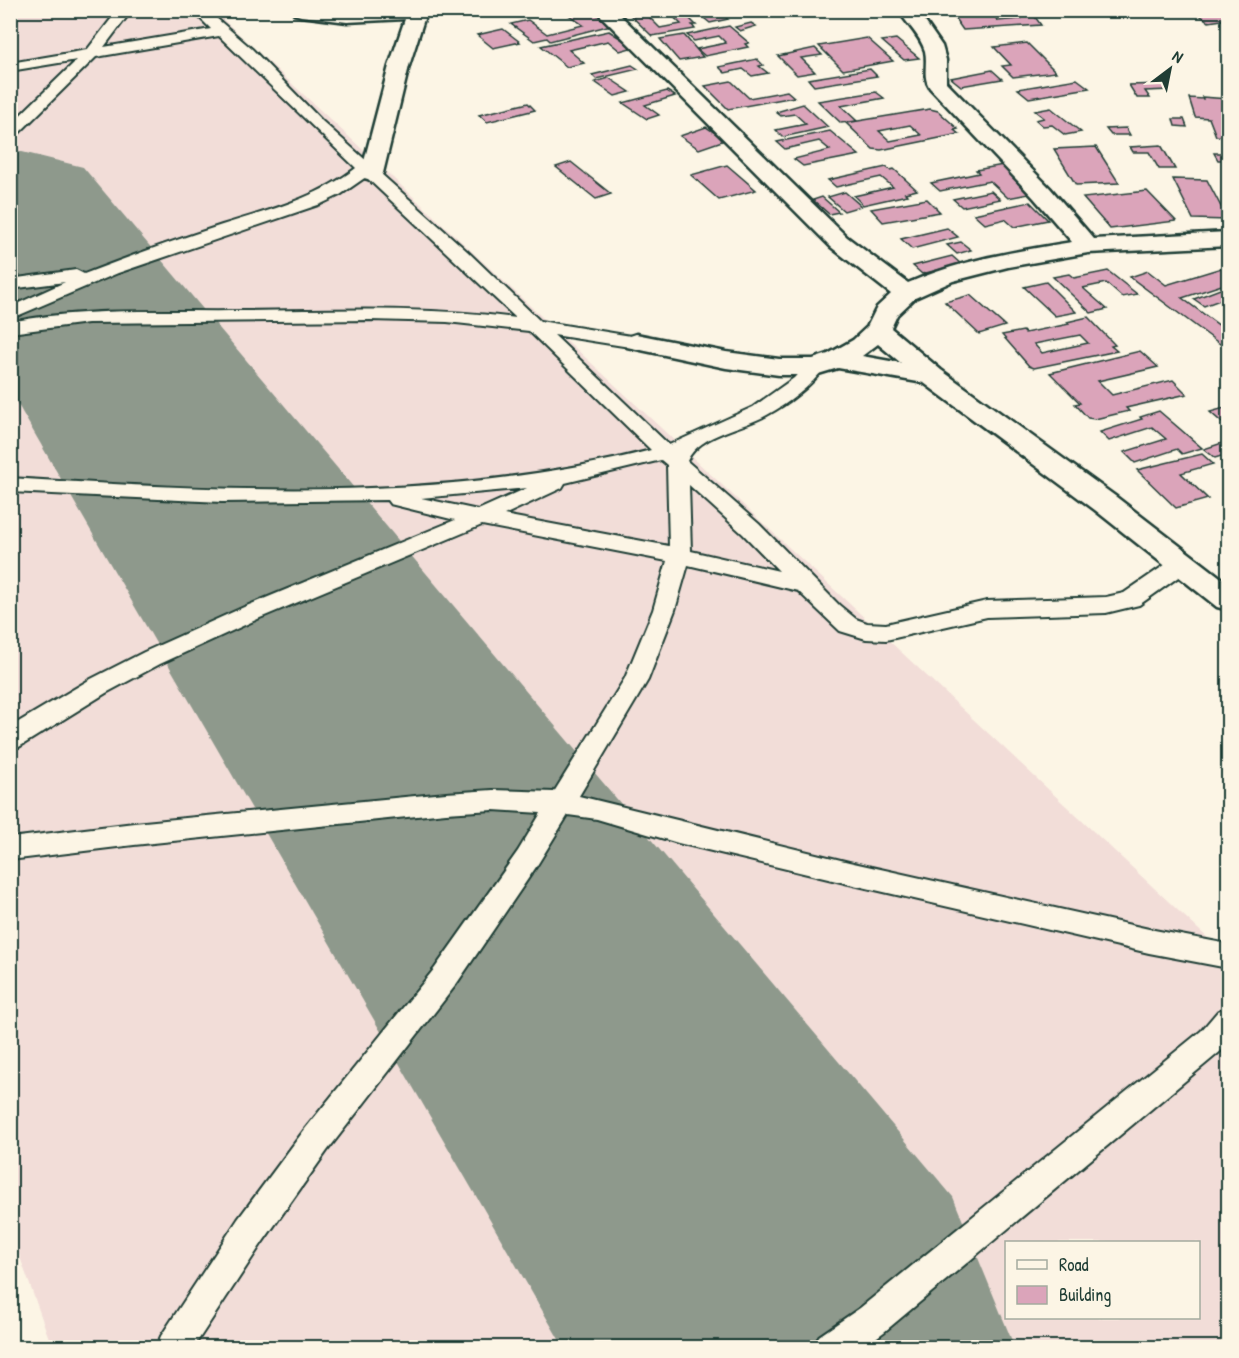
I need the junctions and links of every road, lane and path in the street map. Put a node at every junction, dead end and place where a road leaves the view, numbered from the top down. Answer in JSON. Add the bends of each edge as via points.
{"nodes":[{"id":1,"x":126,"y":10,"type":"edge"},
{"id":2,"x":198,"y":10,"type":"edge"},
{"id":3,"x":301,"y":10,"type":"edge"},
{"id":4,"x":604,"y":10,"type":"edge"},
{"id":5,"x":907,"y":10,"type":"edge"},
{"id":6,"x":421,"y":11,"type":"edge"},
{"id":7,"x":222,"y":31,"type":"junction"},
{"id":8,"x":91,"y":54,"type":"junction"},
{"id":9,"x":10,"y":67,"type":"edge"},
{"id":10,"x":10,"y":134,"type":"edge"},
{"id":11,"x":369,"y":170,"type":"junction"},
{"id":12,"x":1228,"y":239,"type":"edge"},
{"id":13,"x":1088,"y":246,"type":"junction"},
{"id":14,"x":106,"y":272,"type":"junction"},
{"id":15,"x":10,"y":284,"type":"edge"},
{"id":16,"x":906,"y":293,"type":"junction"},
{"id":17,"x":11,"y":317,"type":"edge"},
{"id":18,"x":530,"y":323,"type":"junction"},
{"id":19,"x":878,"y":330,"type":"junction"},
{"id":20,"x":636,"y":342,"type":"joint"},
{"id":21,"x":826,"y":364,"type":"junction"},
{"id":22,"x":932,"y":376,"type":"junction"},
{"id":23,"x":675,"y":454,"type":"junction"},
{"id":24,"x":573,"y":475,"type":"junction"},
{"id":25,"x":10,"y":486,"type":"edge"},
{"id":26,"x":381,"y":494,"type":"junction"},
{"id":27,"x":484,"y":518,"type":"junction"},
{"id":28,"x":680,"y":556,"type":"junction"},
{"id":29,"x":1183,"y":564,"type":"junction"},
{"id":30,"x":806,"y":585,"type":"junction"},
{"id":31,"x":1228,"y":599,"type":"edge"},
{"id":32,"x":10,"y":740,"type":"edge"},
{"id":33,"x":560,"y":803,"type":"junction"},
{"id":34,"x":10,"y":849,"type":"edge"},
{"id":35,"x":1228,"y":956,"type":"edge"},
{"id":36,"x":1228,"y":1020,"type":"edge"},
{"id":37,"x":173,"y":1347,"type":"edge"},
{"id":38,"x":831,"y":1347,"type":"edge"}],
"edges":[{"from":1,"to":8,"type":"lane"},
{"from":2,"to":7,"type":"lane"},
{"from":3,"to":6,"type":"street","via":[[348,17]]},
{"from":4,"to":16,"type":"street","via":[[839,242]]},
{"from":5,"to":13,"type":"street","via":[[933,46],[937,84]]},
{"from":6,"to":11,"type":"street","via":[[399,66]]},
{"from":7,"to":8,"type":"lane"},
{"from":7,"to":11,"type":"lane"},
{"from":8,"to":9,"type":"lane"},
{"from":8,"to":10,"type":"lane"},
{"from":11,"to":14,"type":"lane","via":[[297,207]]},
{"from":11,"to":18,"type":"lane"},
{"from":12,"to":13,"type":"street"},
{"from":13,"to":16,"type":"street","via":[[944,276]]},
{"from":14,"to":15,"type":"lane"},
{"from":14,"to":17,"type":"lane","via":[[49,295]]},
{"from":16,"to":19,"type":"street","via":[[886,312]]},
{"from":17,"to":18,"type":"lane","via":[[420,315]]},
{"from":18,"to":20,"type":"lane"},
{"from":18,"to":23,"type":"lane"},
{"from":19,"to":21,"type":"street","via":[[862,345]]},
{"from":19,"to":22,"type":"street"},
{"from":20,"to":21,"type":"street","via":[[779,367]]},
{"from":21,"to":22,"type":"street"},
{"from":21,"to":23,"type":"lane","via":[[760,411],[695,439]]},
{"from":22,"to":29,"type":"street"},
{"from":23,"to":24,"type":"lane"},
{"from":23,"to":28,"type":"lane"},
{"from":23,"to":30,"type":"lane"},
{"from":24,"to":26,"type":"lane"},
{"from":24,"to":27,"type":"lane"},
{"from":25,"to":26,"type":"lane","via":[[231,497]]},
{"from":26,"to":27,"type":"lane"},
{"from":27,"to":28,"type":"lane"},
{"from":27,"to":32,"type":"lane","via":[[151,659]]},
{"from":28,"to":30,"type":"lane"},
{"from":28,"to":33,"type":"lane","via":[[636,680]]},
{"from":29,"to":30,"type":"lane","via":[[1131,599],[1106,605],[987,609],[886,632],[849,625]]},
{"from":29,"to":31,"type":"street"},
{"from":33,"to":34,"type":"lane","via":[[446,803]]},
{"from":33,"to":35,"type":"lane","via":[[849,873]]},
{"from":33,"to":37,"type":"lane","via":[[527,859],[445,977],[316,1140]]},
{"from":36,"to":38,"type":"lane","via":[[1211,1041],[872,1320]]}]}
